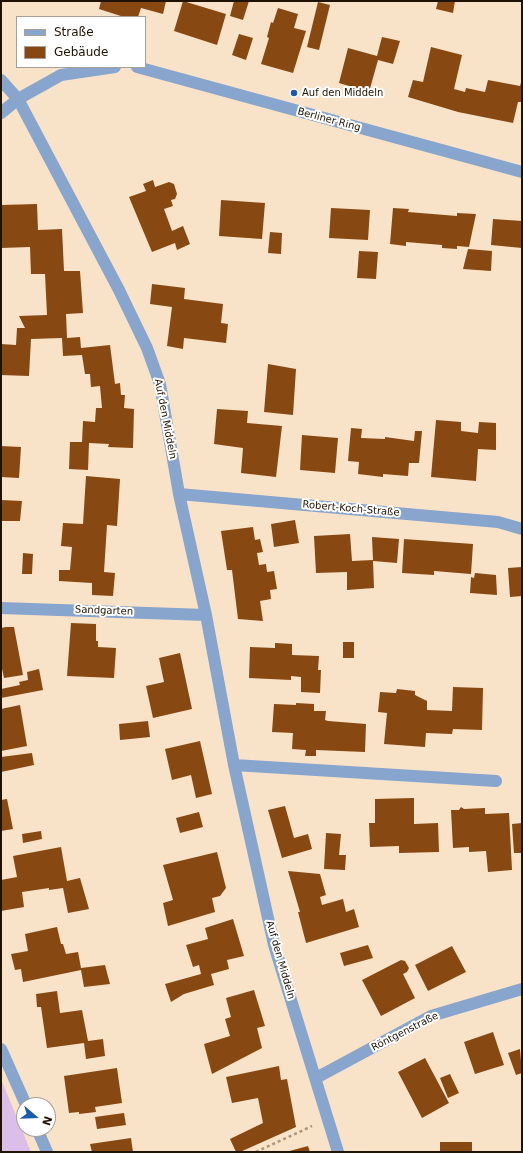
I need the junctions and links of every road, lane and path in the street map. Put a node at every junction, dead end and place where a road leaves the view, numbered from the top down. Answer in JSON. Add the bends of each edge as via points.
{"nodes":[{"id":1,"x":108,"y":68,"type":"edge"},
{"id":2,"x":141,"y":68,"type":"edge"},
{"id":3,"x":1,"y":80,"type":"edge"},
{"id":4,"x":18,"y":99,"type":"junction"},
{"id":5,"x":1,"y":113,"type":"edge"},
{"id":6,"x":522,"y":172,"type":"edge"},
{"id":7,"x":179,"y":494,"type":"junction"},
{"id":8,"x":522,"y":529,"type":"edge"},
{"id":9,"x":1,"y":608,"type":"edge"},
{"id":10,"x":206,"y":614,"type":"junction"},
{"id":11,"x":234,"y":765,"type":"junction"},
{"id":12,"x":496,"y":780,"type":"dead end"},
{"id":13,"x":522,"y":989,"type":"edge"},
{"id":14,"x":1,"y":1049,"type":"edge"},
{"id":15,"x":316,"y":1078,"type":"junction"},
{"id":16,"x":22,"y":1097,"type":"edge"},
{"id":17,"x":329,"y":1119,"type":"junction"},
{"id":18,"x":40,"y":1137,"type":"edge"},
{"id":19,"x":47,"y":1152,"type":"edge"},
{"id":20,"x":256,"y":1152,"type":"edge"},
{"id":21,"x":338,"y":1152,"type":"edge"}],
"edges":[{"from":1,"to":4,"type":"street","via":[[61,75]]},
{"from":2,"to":6,"type":"street","name":"Berliner Ring"},
{"from":3,"to":4,"type":"street"},
{"from":4,"to":5,"type":"street"},
{"from":4,"to":7,"type":"street","name":"Auf den Middeln","via":[[147,348],[160,384]]},
{"from":7,"to":8,"type":"street","name":"Robert-Koch-Straße","via":[[498,522]]},
{"from":7,"to":10,"type":"street","name":"Auf den Middeln"},
{"from":9,"to":10,"type":"street","name":"Sandgarten"},
{"from":10,"to":11,"type":"street","name":"Auf den Middeln"},
{"from":11,"to":12,"type":"street"},
{"from":11,"to":15,"type":"street","name":"Auf den Middeln","via":[[274,944]]},
{"from":13,"to":15,"type":"street","name":"Röntgenstraße","via":[[431,1016]]},
{"from":14,"to":16,"type":"street"},
{"from":15,"to":17,"type":"street","name":"Auf den Middeln"},
{"from":17,"to":20,"type":"path"},
{"from":17,"to":21,"type":"street","name":"Auf den Middeln"},
{"from":18,"to":19,"type":"street"}]}
